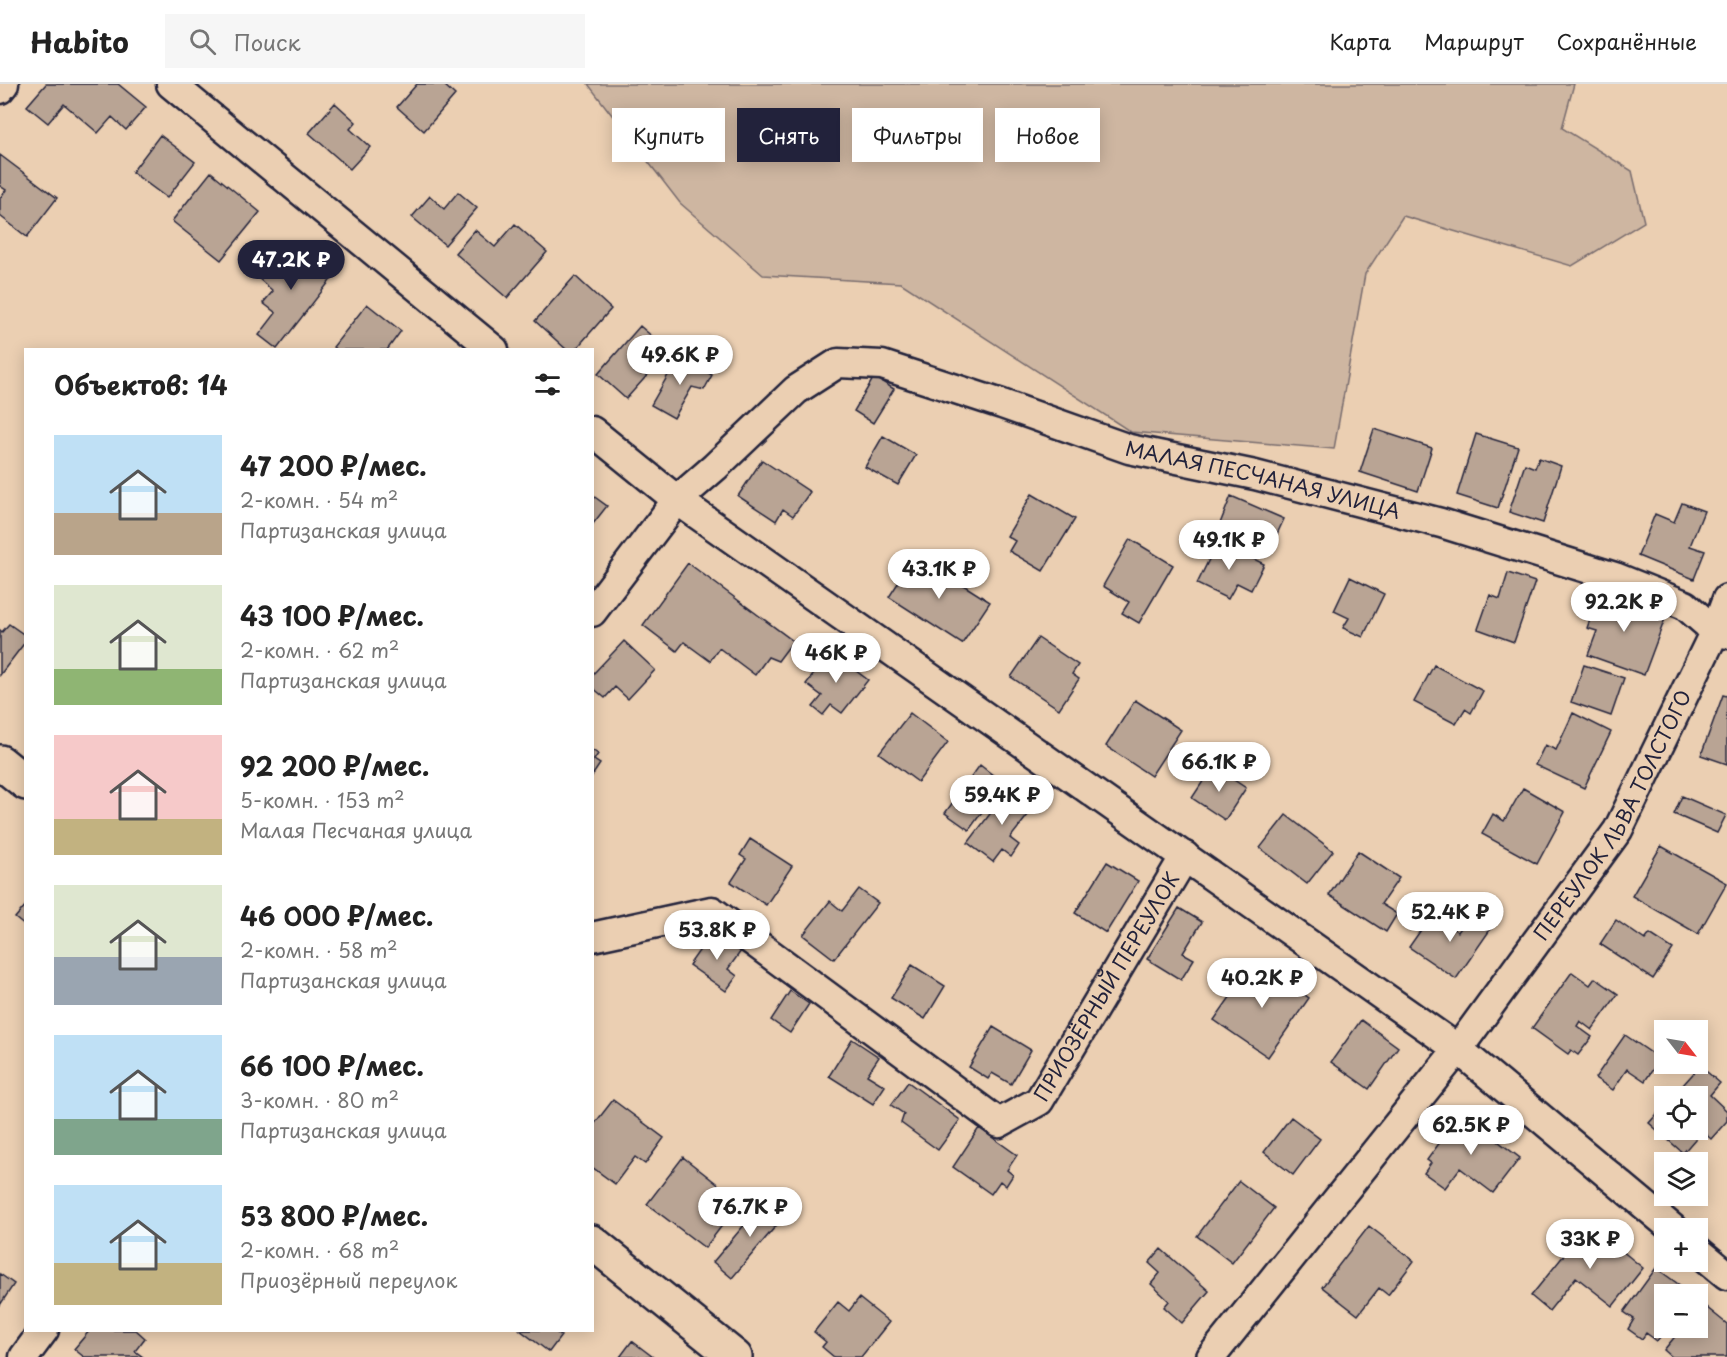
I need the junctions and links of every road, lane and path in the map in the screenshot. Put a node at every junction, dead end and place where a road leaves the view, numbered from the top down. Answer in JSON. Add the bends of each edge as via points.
{"nodes":[{"id":1,"x":4,"y":84,"type":"edge"},
{"id":2,"x":171,"y":84,"type":"edge"},
{"id":3,"x":0,"y":89,"type":"edge"},
{"id":4,"x":492,"y":348,"type":"edge"},
{"id":5,"x":594,"y":433,"type":"edge"},
{"id":6,"x":677,"y":500,"type":"junction"},
{"id":7,"x":1727,"y":598,"type":"edge"},
{"id":8,"x":594,"y":609,"type":"edge"},
{"id":9,"x":1721,"y":632,"type":"edge"},
{"id":10,"x":0,"y":762,"type":"edge"},
{"id":11,"x":24,"y":781,"type":"edge"},
{"id":12,"x":1185,"y":856,"type":"junction"},
{"id":13,"x":594,"y":937,"type":"edge"},
{"id":14,"x":1458,"y":1049,"type":"junction"},
{"id":15,"x":1660,"y":1218,"type":"edge"},
{"id":16,"x":594,"y":1244,"type":"edge"},
{"id":17,"x":1708,"y":1259,"type":"edge"},
{"id":18,"x":1727,"y":1275,"type":"edge"},
{"id":19,"x":43,"y":1332,"type":"edge"},
{"id":20,"x":24,"y":1357,"type":"edge"},
{"id":21,"x":735,"y":1357,"type":"edge"},
{"id":22,"x":1211,"y":1357,"type":"edge"}],
"edges":[{"from":1,"to":3,"type":"street"},
{"from":2,"to":4,"type":"street"},
{"from":5,"to":6,"type":"street"},
{"from":6,"to":8,"type":"street","name":"МАЛАЯ ПЕСЧАНАЯ УЛИЦА"},
{"from":6,"to":9,"type":"street","name":"МАЛАЯ ПЕСЧАНАЯ УЛИЦА","via":[[796,390],[838,363],[882,365],[1129,448],[1255,475],[1442,523],[1615,577],[1685,605]]},
{"from":6,"to":12,"type":"street"},
{"from":7,"to":9,"type":"street","name":"ПЕРЕУЛОК ЛЬВА ТОЛСТОГО"},
{"from":9,"to":14,"type":"street","name":"ПЕРЕУЛОК ЛЬВА ТОЛСТОГО","via":[[1618,830]]},
{"from":10,"to":11,"type":"street"},
{"from":12,"to":13,"type":"street","name":"ПРИОЗЁРНЫЙ ПЕРЕУЛОК","via":[[1039,1101],[999,1123],[712,911]]},
{"from":12,"to":14,"type":"street"},
{"from":14,"to":15,"type":"street"},
{"from":14,"to":22,"type":"street","name":"ПЕРЕУЛОК ЛЬВА ТОЛСТОГО"},
{"from":16,"to":21,"type":"street"},
{"from":17,"to":18,"type":"street"},
{"from":19,"to":20,"type":"street"}]}
